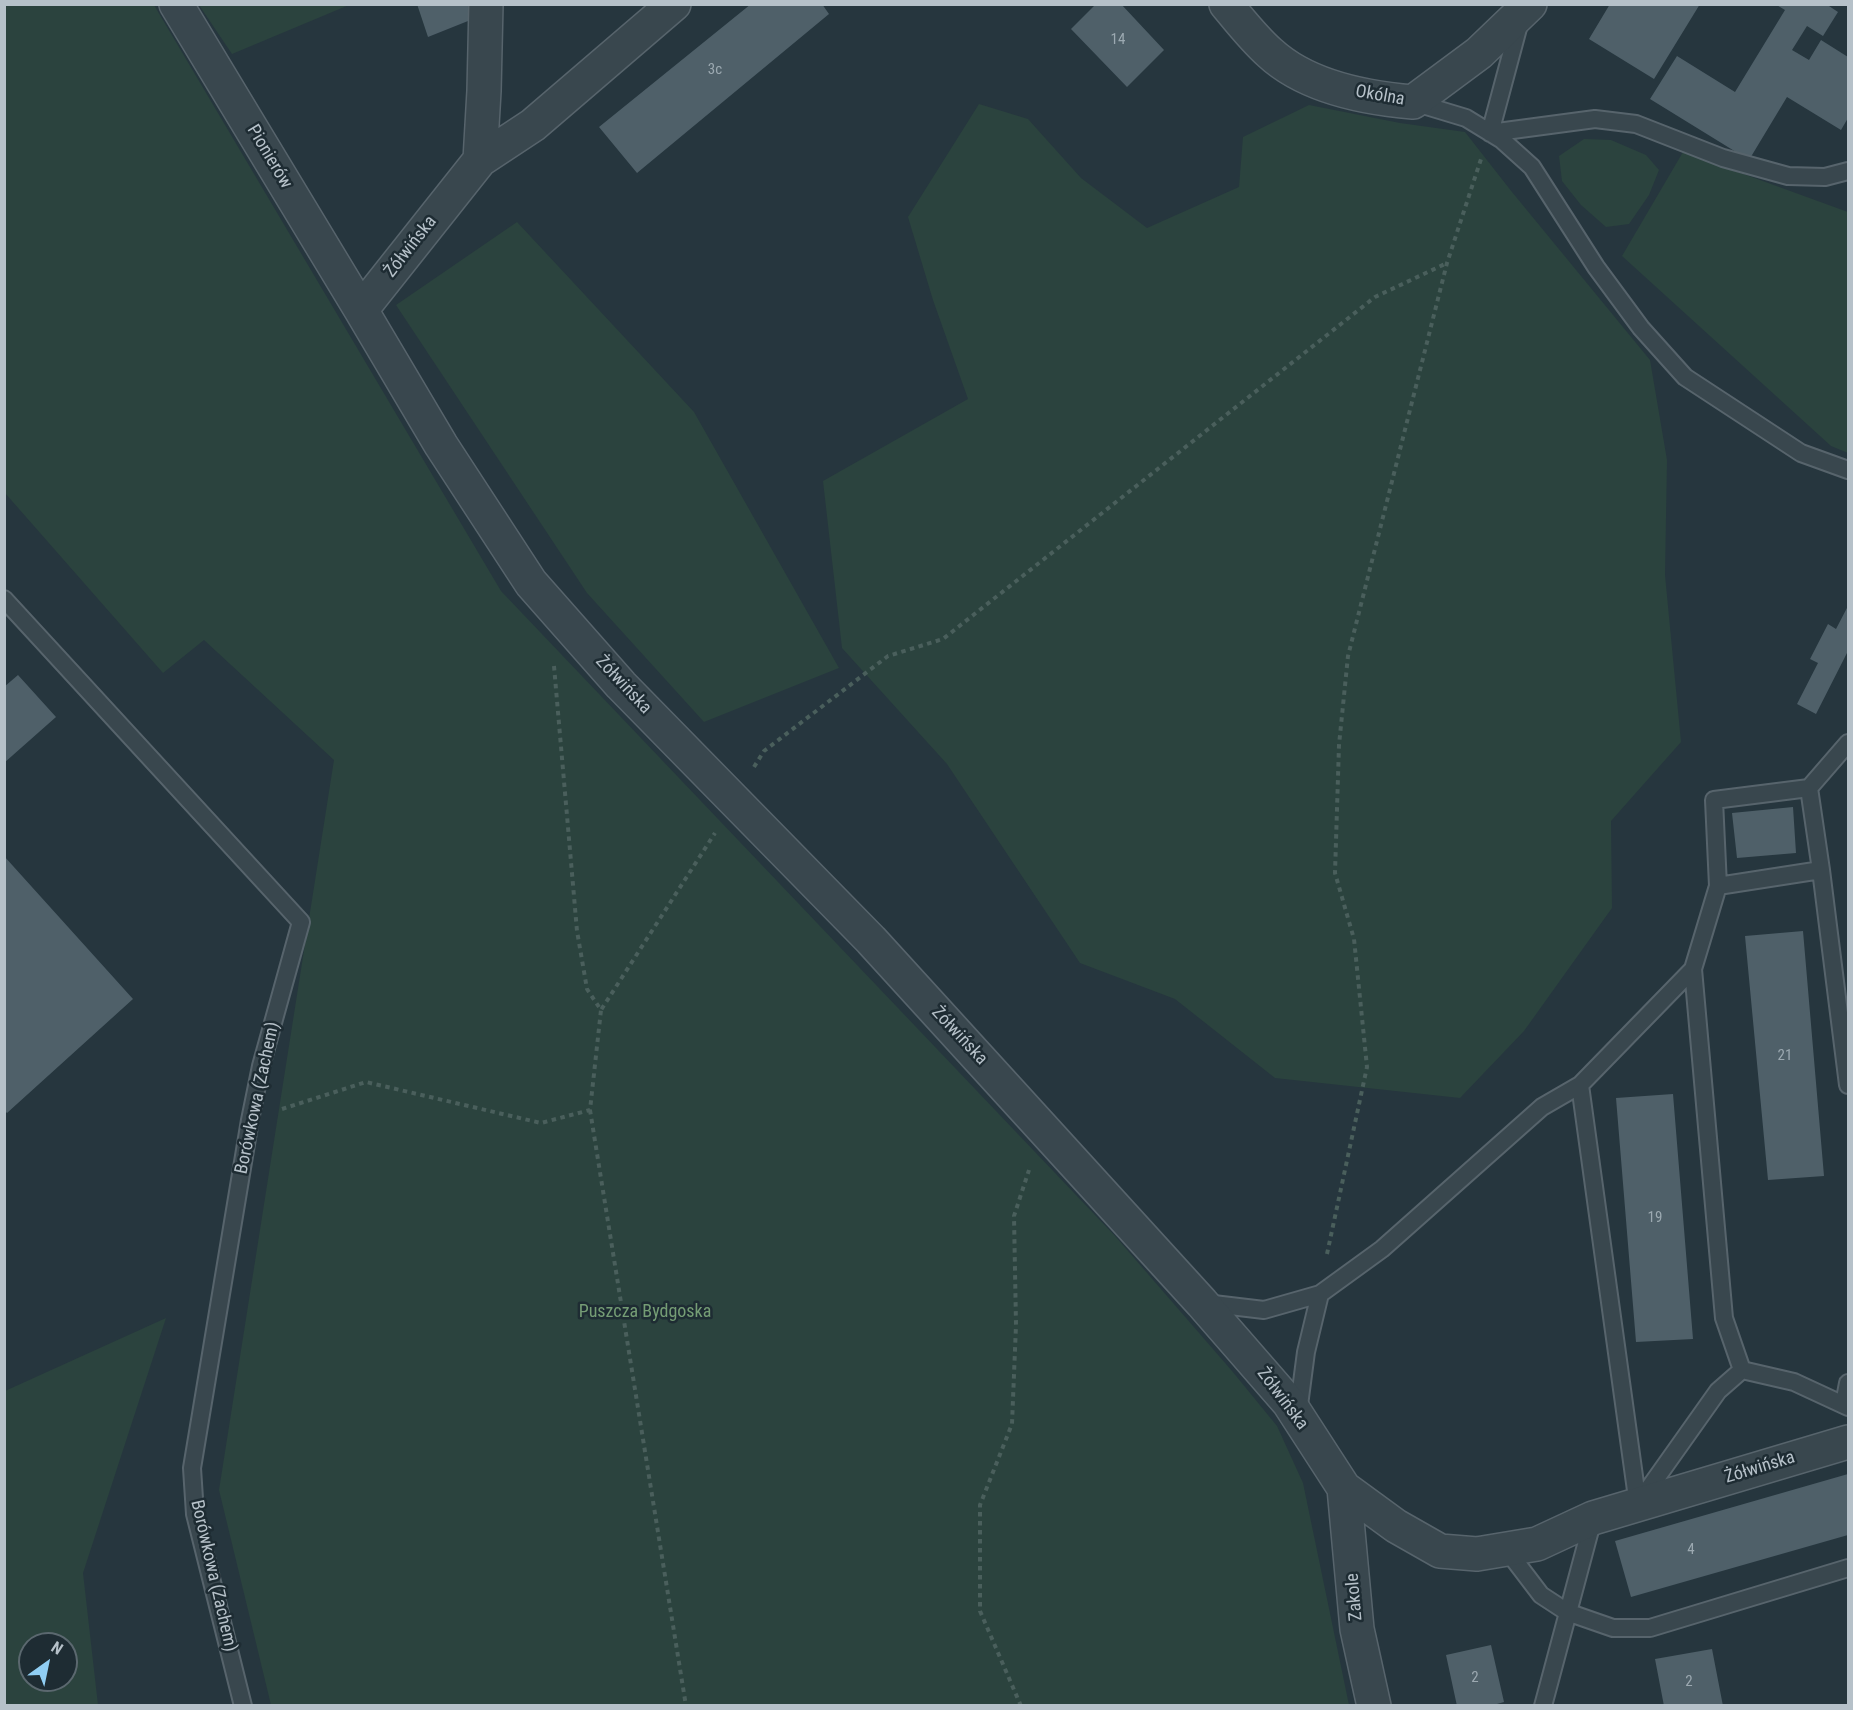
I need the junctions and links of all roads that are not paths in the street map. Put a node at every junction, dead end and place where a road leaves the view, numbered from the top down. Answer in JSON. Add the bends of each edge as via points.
{"nodes":[{"id":1,"x":176,"y":4,"type":"edge"},
{"id":2,"x":486,"y":4,"type":"edge"},
{"id":3,"x":674,"y":4,"type":"edge"},
{"id":4,"x":1226,"y":4,"type":"edge"},
{"id":5,"x":1526,"y":8,"type":"edge"},
{"id":6,"x":1413,"y":102,"type":"junction"},
{"id":7,"x":1490,"y":133,"type":"junction"},
{"id":8,"x":480,"y":160,"type":"junction"},
{"id":9,"x":1848,"y":171,"type":"edge"},
{"id":10,"x":361,"y":310,"type":"junction"},
{"id":11,"x":1848,"y":470,"type":"edge"},
{"id":12,"x":4,"y":598,"type":"edge"},
{"id":13,"x":1848,"y":743,"type":"edge"},
{"id":14,"x":1809,"y":788,"type":"junction"},
{"id":15,"x":1821,"y":870,"type":"junction"},
{"id":16,"x":1718,"y":886,"type":"junction"},
{"id":17,"x":1693,"y":969,"type":"junction"},
{"id":18,"x":1580,"y":1085,"type":"junction"},
{"id":19,"x":1848,"y":1085,"type":"edge"},
{"id":20,"x":1320,"y":1294,"type":"junction"},
{"id":21,"x":1202,"y":1303,"type":"junction"},
{"id":22,"x":1742,"y":1370,"type":"junction"},
{"id":23,"x":1848,"y":1383,"type":"edge"},
{"id":24,"x":1846,"y":1406,"type":"edge"},
{"id":25,"x":1298,"y":1417,"type":"junction"},
{"id":26,"x":1848,"y":1442,"type":"edge"},
{"id":27,"x":1344,"y":1488,"type":"junction"},
{"id":28,"x":1638,"y":1505,"type":"junction"},
{"id":29,"x":1593,"y":1518,"type":"junction"},
{"id":30,"x":1506,"y":1549,"type":"junction"},
{"id":31,"x":1848,"y":1568,"type":"edge"},
{"id":32,"x":1567,"y":1612,"type":"junction"},
{"id":33,"x":243,"y":1706,"type":"edge"},
{"id":34,"x":1374,"y":1706,"type":"edge"},
{"id":35,"x":1543,"y":1706,"type":"edge"}],
"edges":[{"from":1,"to":10,"type":"street","name":"Pionierów"},
{"from":2,"to":8,"type":"street"},
{"from":3,"to":8,"type":"street","name":"Żółwińska","via":[[533,125]]},
{"from":4,"to":6,"type":"street","name":"Okólna","via":[[1270,53],[1297,73],[1381,100]]},
{"from":5,"to":6,"type":"street","name":"Okólna","via":[[1479,53]]},
{"from":5,"to":7,"type":"lane"},
{"from":6,"to":7,"type":"lane","via":[[1466,118]]},
{"from":7,"to":9,"type":"lane","via":[[1594,119],[1636,124],[1724,158],[1788,177],[1825,177]]},
{"from":7,"to":11,"type":"lane","via":[[1532,167],[1602,275],[1641,328],[1685,377],[1801,453]]},
{"from":8,"to":10,"type":"street","name":"Żółwińska"},
{"from":10,"to":21,"type":"street","name":"Żółwińska","via":[[441,445],[531,583],[621,685],[871,940]]},
{"from":12,"to":33,"type":"lane","name":"Borówkowa (Zachem)","via":[[301,922],[250,1120],[192,1468],[195,1514]]},
{"from":13,"to":14,"type":"lane"},
{"from":14,"to":15,"type":"lane"},
{"from":14,"to":16,"type":"lane","via":[[1714,800]]},
{"from":15,"to":16,"type":"lane"},
{"from":15,"to":19,"type":"lane"},
{"from":16,"to":17,"type":"lane"},
{"from":17,"to":18,"type":"lane"},
{"from":17,"to":22,"type":"lane","via":[[1724,1318]]},
{"from":18,"to":20,"type":"lane","via":[[1542,1107],[1382,1249]]},
{"from":18,"to":28,"type":"lane"},
{"from":20,"to":21,"type":"lane","via":[[1264,1310]]},
{"from":20,"to":25,"type":"lane","via":[[1306,1352]]},
{"from":21,"to":25,"type":"street","name":"Żółwińska"},
{"from":22,"to":24,"type":"lane","via":[[1794,1382]]},
{"from":22,"to":28,"type":"lane","via":[[1718,1391]]},
{"from":23,"to":24,"type":"lane"},
{"from":25,"to":27,"type":"street","name":"Żółwińska"},
{"from":26,"to":28,"type":"street","name":"Żółwińska"},
{"from":27,"to":30,"type":"street","name":"Żółwińska","via":[[1396,1526],[1440,1551],[1477,1554]]},
{"from":27,"to":34,"type":"street","name":"Zakole","via":[[1358,1629]]},
{"from":28,"to":29,"type":"street","name":"Żółwińska"},
{"from":29,"to":30,"type":"street","name":"Żółwińska","via":[[1537,1544]]},
{"from":29,"to":32,"type":"lane"},
{"from":30,"to":32,"type":"lane","via":[[1541,1595]]},
{"from":31,"to":32,"type":"lane","via":[[1650,1628],[1613,1628]]},
{"from":32,"to":35,"type":"lane"}]}
